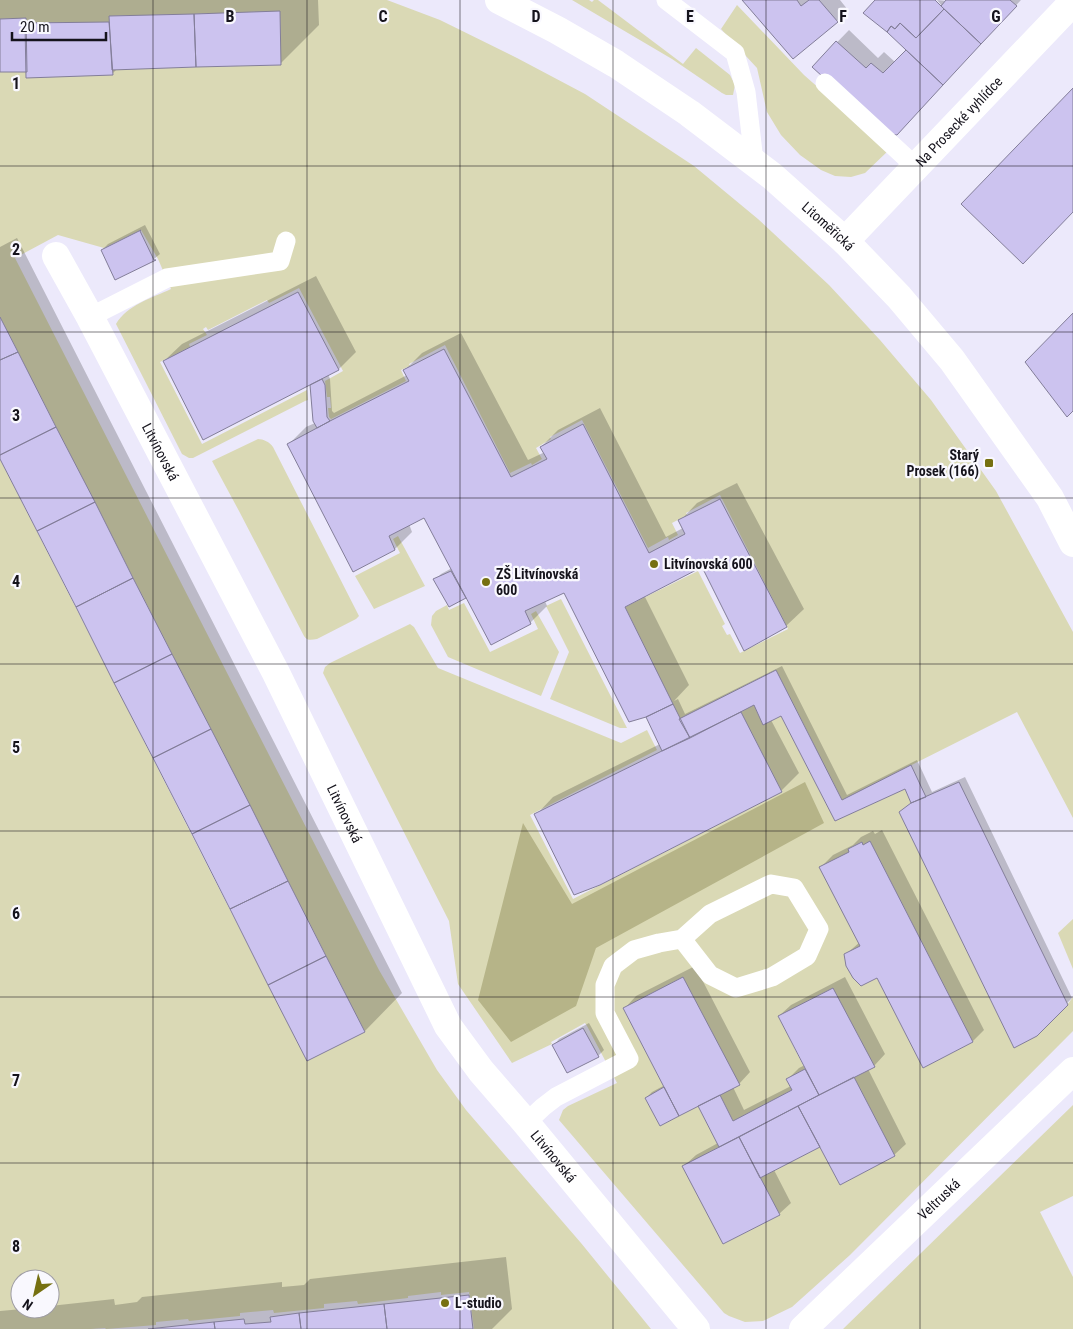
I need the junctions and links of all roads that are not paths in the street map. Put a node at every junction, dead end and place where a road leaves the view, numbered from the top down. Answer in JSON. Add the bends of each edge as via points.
{"nodes":[{"id":1,"x":499,"y":0,"type":"edge"},
{"id":2,"x":666,"y":0,"type":"edge"},
{"id":3,"x":1073,"y":2,"type":"edge"},
{"id":4,"x":825,"y":83,"type":"dead end"},
{"id":5,"x":754,"y":161,"type":"junction"},
{"id":6,"x":916,"y":166,"type":"junction"},
{"id":7,"x":286,"y":241,"type":"dead end"},
{"id":8,"x":845,"y":241,"type":"junction"},
{"id":9,"x":56,"y":256,"type":"dead end"},
{"id":10,"x":90,"y":317,"type":"junction"},
{"id":11,"x":1073,"y":543,"type":"edge"},
{"id":12,"x":682,"y":939,"type":"junction"},
{"id":13,"x":1073,"y":1070,"type":"edge"},
{"id":14,"x":526,"y":1123,"type":"junction"},
{"id":15,"x":696,"y":1329,"type":"edge"},
{"id":16,"x":803,"y":1329,"type":"edge"}],
"edges":[{"from":1,"to":5,"type":"street","name":"Litoměřická","via":[[616,64]]},
{"from":2,"to":5,"type":"lane","via":[[735,52],[746,92]]},
{"from":3,"to":6,"type":"street","name":"Na Prosecké vyhlídce"},
{"from":4,"to":6,"type":"lane"},
{"from":5,"to":8,"type":"street","name":"Litoměřická"},
{"from":6,"to":8,"type":"street","name":"Na Prosecké vyhlídce"},
{"from":7,"to":10,"type":"lane","via":[[280,261],[167,278]]},
{"from":8,"to":11,"type":"street","name":"Litoměřická","via":[[899,297],[952,360],[1050,498]]},
{"from":9,"to":10,"type":"street","name":"Litvínovská"},
{"from":10,"to":14,"type":"street","name":"Litvínovská","via":[[276,673],[448,1026]]},
{"from":12,"to":12,"type":"lane","via":[[710,914],[771,884],[794,888],[819,929],[807,956],[772,977],[736,988],[710,975]]},
{"from":12,"to":14,"type":"lane","via":[[634,950],[613,966],[605,985],[605,1013],[629,1059],[556,1097]]},
{"from":13,"to":16,"type":"street","name":"Veltruská"},
{"from":14,"to":15,"type":"street","name":"Litvínovská"}]}
